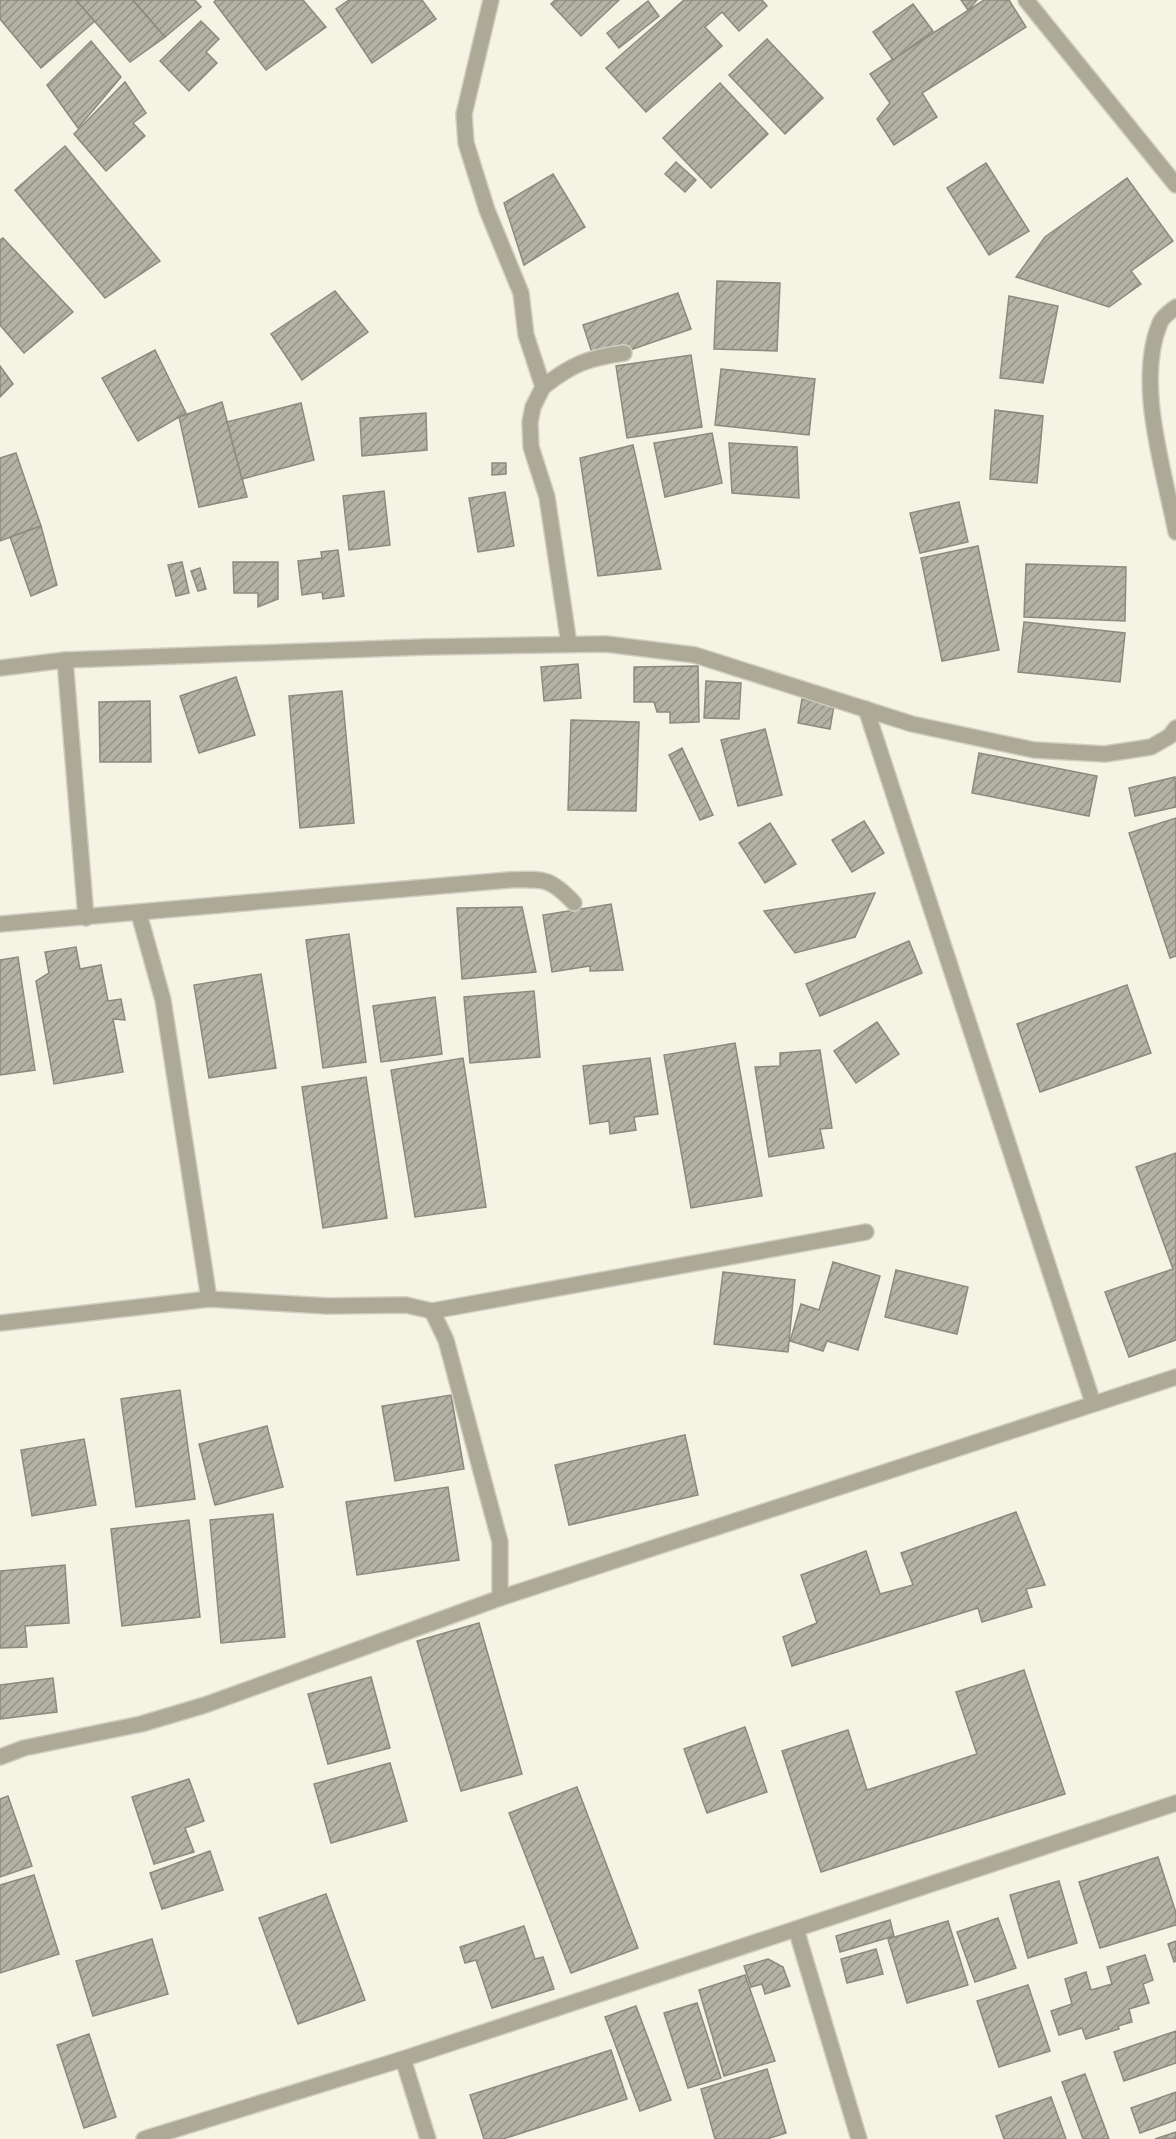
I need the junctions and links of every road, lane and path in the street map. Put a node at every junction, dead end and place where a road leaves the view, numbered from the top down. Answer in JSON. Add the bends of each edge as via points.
{"nodes":[{"id":1,"x":491,"y":0,"type":"edge"},
{"id":2,"x":1026,"y":0,"type":"edge"},
{"id":3,"x":1176,"y":185,"type":"edge"},
{"id":4,"x":1176,"y":307,"type":"edge"},
{"id":5,"x":624,"y":353,"type":"dead end"},
{"id":6,"x":543,"y":387,"type":"junction"},
{"id":7,"x":1176,"y":532,"type":"edge"},
{"id":8,"x":570,"y":644,"type":"junction"},
{"id":9,"x":65,"y":660,"type":"junction"},
{"id":10,"x":0,"y":668,"type":"edge"},
{"id":11,"x":866,"y":709,"type":"junction"},
{"id":12,"x":1174,"y":734,"type":"edge"},
{"id":13,"x":574,"y":903,"type":"dead end"},
{"id":14,"x":139,"y":914,"type":"junction"},
{"id":15,"x":86,"y":918,"type":"junction"},
{"id":16,"x":0,"y":924,"type":"edge"},
{"id":17,"x":866,"y":1232,"type":"dead end"},
{"id":18,"x":209,"y":1299,"type":"junction"},
{"id":19,"x":432,"y":1311,"type":"junction"},
{"id":20,"x":0,"y":1323,"type":"edge"},
{"id":21,"x":1176,"y":1377,"type":"edge"},
{"id":22,"x":1093,"y":1404,"type":"junction"},
{"id":23,"x":500,"y":1598,"type":"junction"},
{"id":24,"x":0,"y":1757,"type":"edge"},
{"id":25,"x":1176,"y":1803,"type":"edge"},
{"id":26,"x":796,"y":1929,"type":"junction"},
{"id":27,"x":403,"y":2059,"type":"junction"},
{"id":28,"x":144,"y":2139,"type":"edge"},
{"id":29,"x":428,"y":2139,"type":"edge"},
{"id":30,"x":859,"y":2139,"type":"edge"}],
"edges":[{"from":1,"to":6,"type":"street","via":[[464,114],[466,143],[487,210],[521,293],[526,335]]},
{"from":2,"to":3,"type":"street"},
{"from":4,"to":7,"type":"street","via":[[1161,320],[1150,358],[1148,389]]},
{"from":5,"to":6,"type":"street","via":[[590,358],[567,368]]},
{"from":6,"to":8,"type":"street","via":[[533,407],[531,447],[547,497]]},
{"from":8,"to":9,"type":"street"},
{"from":8,"to":11,"type":"street","via":[[606,644],[694,655]]},
{"from":9,"to":10,"type":"street"},
{"from":9,"to":15,"type":"street"},
{"from":11,"to":12,"type":"street","via":[[912,724],[1034,750],[1106,754],[1151,747]]},
{"from":11,"to":22,"type":"street"},
{"from":13,"to":14,"type":"street","via":[[557,885],[518,880]]},
{"from":14,"to":15,"type":"street"},
{"from":14,"to":18,"type":"street","via":[[163,1000]]},
{"from":15,"to":16,"type":"street"},
{"from":17,"to":19,"type":"street"},
{"from":18,"to":19,"type":"street","via":[[327,1306],[406,1305]]},
{"from":18,"to":20,"type":"street"},
{"from":19,"to":23,"type":"street","via":[[446,1340],[500,1542]]},
{"from":21,"to":22,"type":"street"},
{"from":22,"to":23,"type":"street"},
{"from":23,"to":24,"type":"street","via":[[205,1705]]},
{"from":25,"to":26,"type":"street"},
{"from":26,"to":27,"type":"street"},
{"from":26,"to":30,"type":"street"},
{"from":27,"to":28,"type":"street"},
{"from":27,"to":29,"type":"street"}]}
